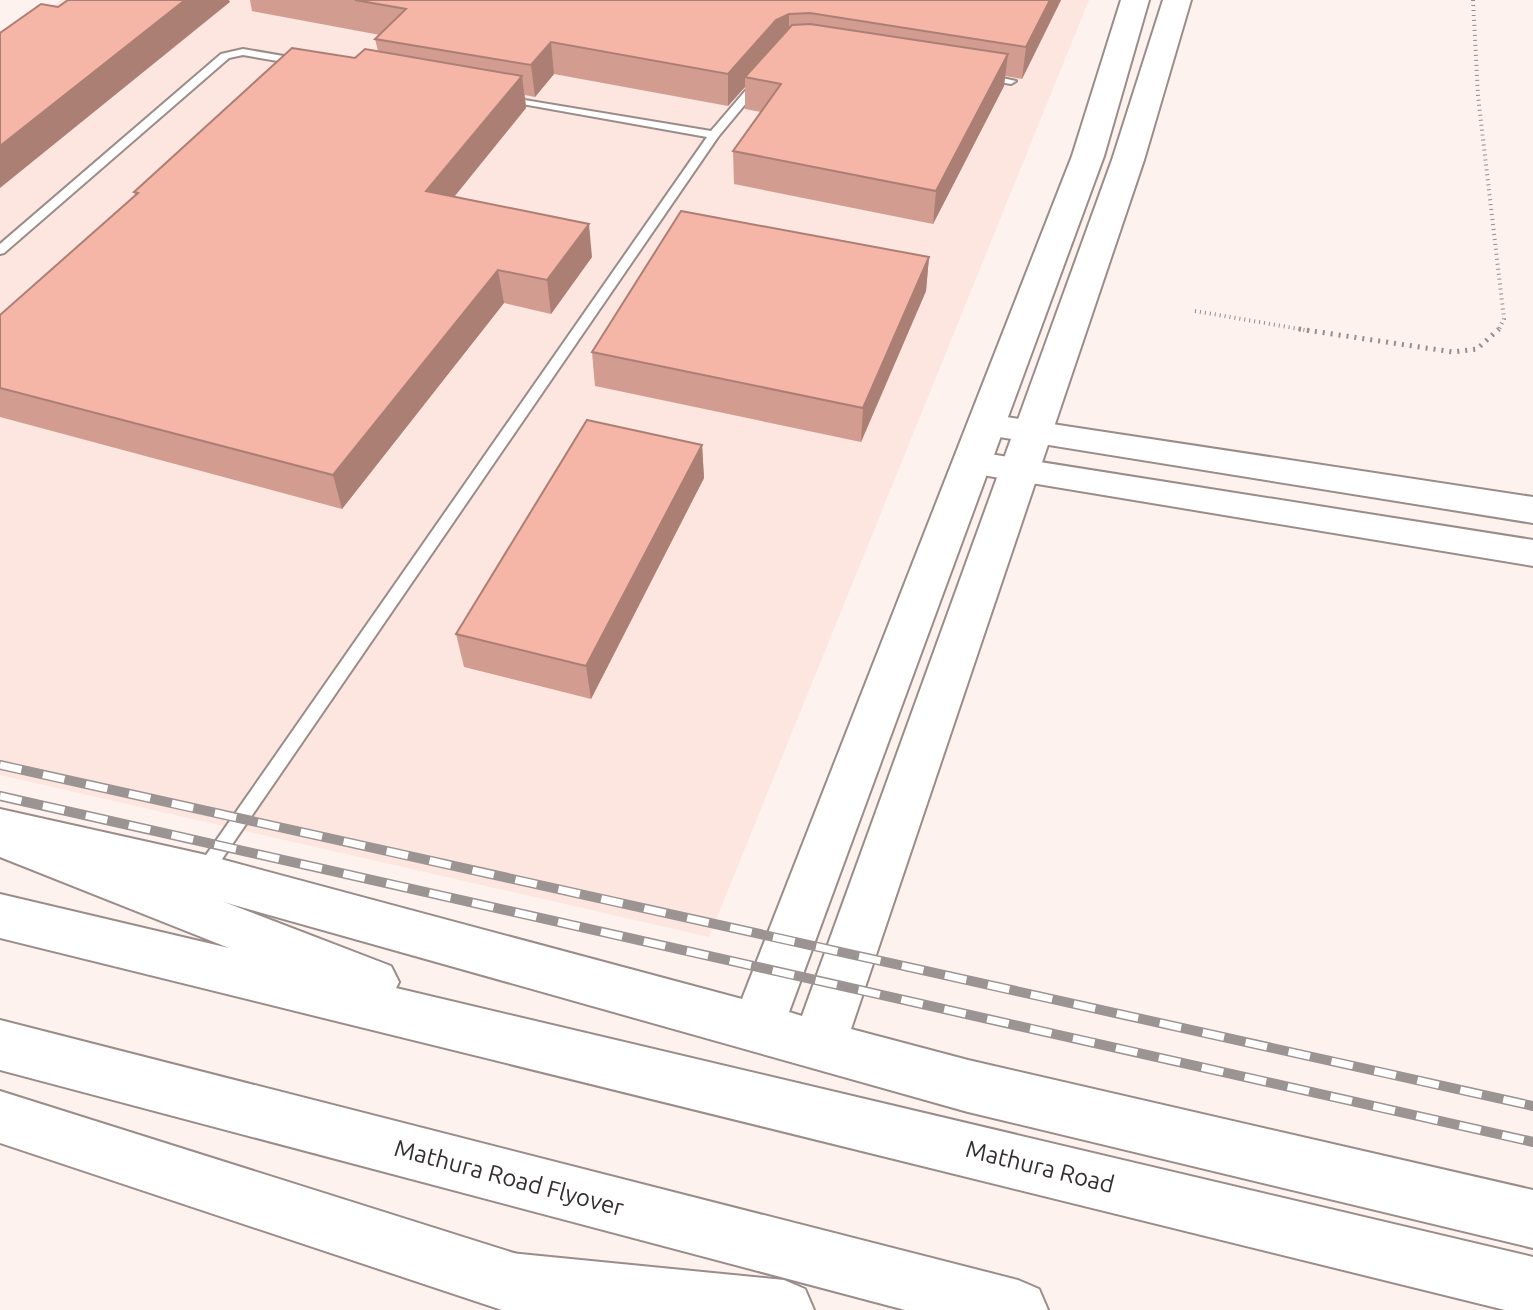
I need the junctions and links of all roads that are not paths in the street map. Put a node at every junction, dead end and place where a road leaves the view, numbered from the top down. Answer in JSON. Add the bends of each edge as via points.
{"nodes":[{"id":1,"x":1135,"y":0,"type":"edge"},
{"id":2,"x":1177,"y":0,"type":"edge"},
{"id":3,"x":316,"y":64,"type":"edge"},
{"id":4,"x":964,"y":74,"type":"edge"},
{"id":5,"x":763,"y":78,"type":"edge"},
{"id":6,"x":1011,"y":81,"type":"edge"},
{"id":7,"x":485,"y":94,"type":"edge"},
{"id":8,"x":714,"y":135,"type":"junction"},
{"id":9,"x":0,"y":250,"type":"edge"},
{"id":10,"x":986,"y":425,"type":"junction"},
{"id":11,"x":1033,"y":433,"type":"junction"},
{"id":12,"x":971,"y":463,"type":"junction"},
{"id":13,"x":1019,"y":471,"type":"junction"},
{"id":14,"x":1533,"y":510,"type":"edge"},
{"id":15,"x":1533,"y":553,"type":"edge"},
{"id":16,"x":0,"y":829,"type":"edge"},
{"id":17,"x":0,"y":836,"type":"edge"},
{"id":18,"x":202,"y":875,"type":"junction"},
{"id":19,"x":0,"y":916,"type":"edge"},
{"id":20,"x":757,"y":1028,"type":"junction"},
{"id":21,"x":0,"y":1045,"type":"edge"},
{"id":22,"x":818,"y":1046,"type":"junction"},
{"id":23,"x":548,"y":1048,"type":"junction"},
{"id":24,"x":0,"y":1117,"type":"edge"},
{"id":25,"x":1533,"y":1219,"type":"edge"},
{"id":26,"x":510,"y":1283,"type":"junction"},
{"id":27,"x":1533,"y":1287,"type":"edge"},
{"id":28,"x":607,"y":1310,"type":"edge"},
{"id":29,"x":784,"y":1310,"type":"edge"},
{"id":30,"x":1017,"y":1310,"type":"edge"}],
"edges":[{"from":1,"to":10,"type":"main road","via":[[1088,156]]},
{"from":2,"to":11,"type":"main road"},
{"from":3,"to":9,"type":"lane","via":[[255,53],[225,56]]},
{"from":4,"to":6,"type":"lane"},
{"from":5,"to":8,"type":"lane"},
{"from":7,"to":8,"type":"lane"},
{"from":8,"to":18,"type":"lane"},
{"from":10,"to":11,"type":"street"},
{"from":10,"to":12,"type":"main road"},
{"from":11,"to":13,"type":"main road"},
{"from":11,"to":14,"type":"street"},
{"from":12,"to":13,"type":"street"},
{"from":12,"to":20,"type":"main road"},
{"from":13,"to":15,"type":"street"},
{"from":13,"to":22,"type":"main road"},
{"from":16,"to":18,"type":"main road"},
{"from":17,"to":23,"type":"main road"},
{"from":18,"to":20,"type":"main road"},
{"from":19,"to":23,"type":"main road"},
{"from":20,"to":22,"type":"main road"},
{"from":21,"to":30,"type":"main road","name":"Mathura Road Flyover"},
{"from":22,"to":25,"type":"main road"},
{"from":23,"to":27,"type":"main road","name":"Mathura Road"},
{"from":24,"to":26,"type":"main road"},
{"from":26,"to":28,"type":"main road"},
{"from":26,"to":29,"type":"main road"}]}
